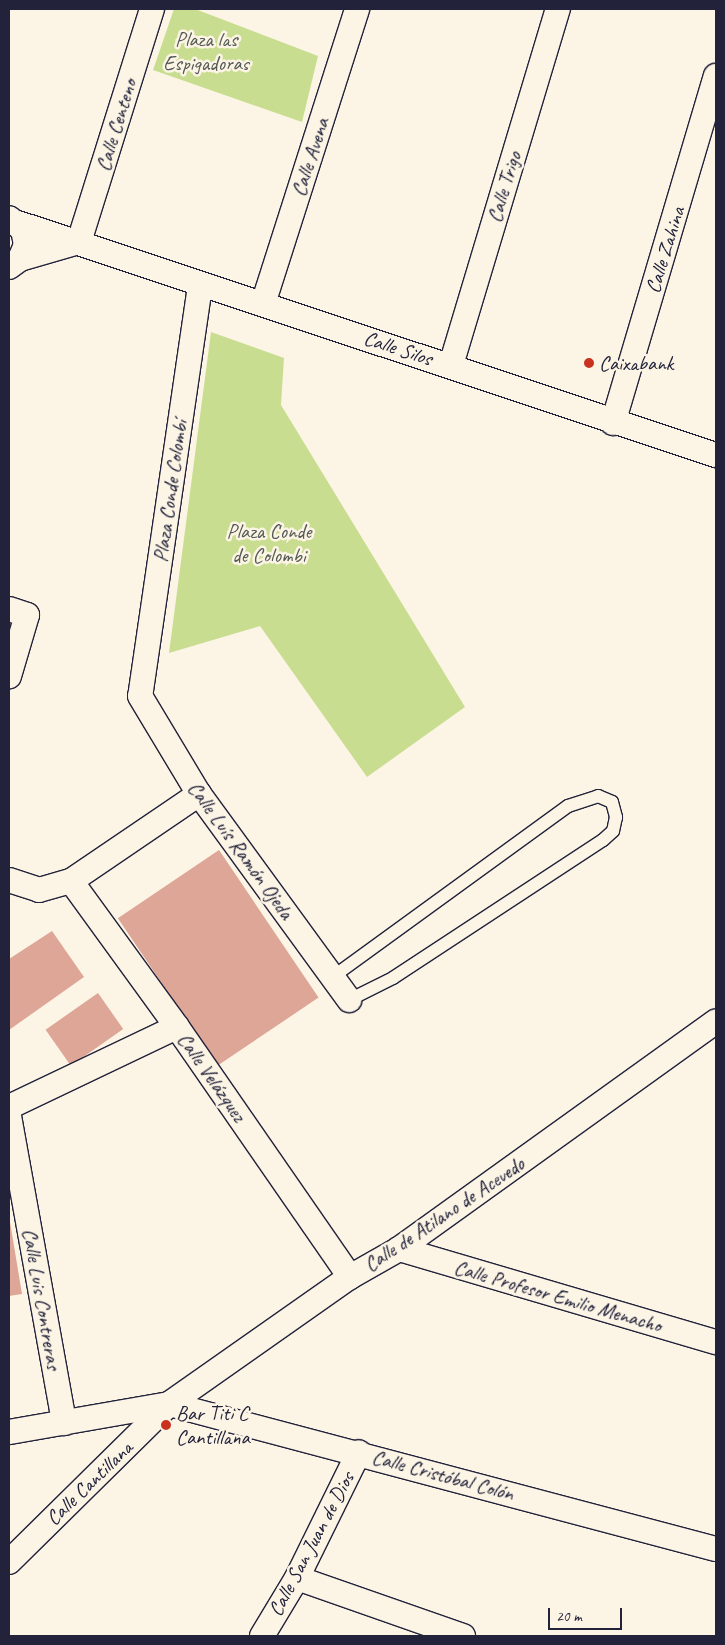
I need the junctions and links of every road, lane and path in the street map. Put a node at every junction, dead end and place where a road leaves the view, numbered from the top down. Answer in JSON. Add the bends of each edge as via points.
{"nodes":[{"id":1,"x":152,"y":9,"type":"edge"},
{"id":2,"x":357,"y":9,"type":"edge"},
{"id":3,"x":558,"y":9,"type":"edge"},
{"id":4,"x":716,"y":76,"type":"edge"},
{"id":5,"x":13,"y":221,"type":"edge"},
{"id":6,"x":79,"y":242,"type":"junction"},
{"id":7,"x":14,"y":263,"type":"edge"},
{"id":8,"x":200,"y":286,"type":"junction"},
{"id":9,"x":263,"y":304,"type":"junction"},
{"id":10,"x":451,"y":365,"type":"junction"},
{"id":11,"x":613,"y":423,"type":"junction"},
{"id":12,"x":716,"y":455,"type":"edge"},
{"id":13,"x":9,"y":610,"type":"edge"},
{"id":14,"x":9,"y":676,"type":"edge"},
{"id":15,"x":140,"y":696,"type":"joint"},
{"id":16,"x":199,"y":794,"type":"junction"},
{"id":17,"x":9,"y":880,"type":"edge"},
{"id":18,"x":71,"y":881,"type":"junction"},
{"id":19,"x":334,"y":976,"type":"junction"},
{"id":20,"x":349,"y":1000,"type":"joint"},
{"id":21,"x":716,"y":1021,"type":"edge"},
{"id":22,"x":177,"y":1027,"type":"junction"},
{"id":23,"x":9,"y":1107,"type":"edge"},
{"id":24,"x":9,"y":1116,"type":"edge"},
{"id":25,"x":399,"y":1249,"type":"junction"},
{"id":26,"x":350,"y":1277,"type":"junction"},
{"id":27,"x":716,"y":1342,"type":"edge"},
{"id":28,"x":169,"y":1404,"type":"junction"},
{"id":29,"x":64,"y":1423,"type":"junction"},
{"id":30,"x":9,"y":1432,"type":"edge"},
{"id":31,"x":359,"y":1452,"type":"junction"},
{"id":32,"x":716,"y":1549,"type":"edge"},
{"id":33,"x":9,"y":1562,"type":"edge"},
{"id":34,"x":297,"y":1578,"type":"junction"},
{"id":35,"x":262,"y":1636,"type":"edge"},
{"id":36,"x":463,"y":1636,"type":"edge"}],
"edges":[{"from":1,"to":6,"type":"street","name":"Calle Centeno"},
{"from":2,"to":9,"type":"street","name":"Calle Avena"},
{"from":3,"to":10,"type":"street","name":"Calle Trigo"},
{"from":4,"to":11,"type":"street","name":"Calle Zahina"},
{"from":5,"to":6,"type":"street","name":"Calle Silos"},
{"from":5,"to":7,"type":"street","via":[[26,245]]},
{"from":6,"to":7,"type":"street"},
{"from":6,"to":8,"type":"street","name":"Calle Silos"},
{"from":8,"to":9,"type":"street","name":"Calle Silos"},
{"from":8,"to":15,"type":"street","name":"Plaza Conde Colombí"},
{"from":9,"to":10,"type":"street","name":"Calle Silos"},
{"from":10,"to":11,"type":"street","name":"Calle Silos"},
{"from":11,"to":12,"type":"street","name":"Calle Silos"},
{"from":13,"to":14,"type":"street","via":[[27,615]]},
{"from":15,"to":16,"type":"street","name":"Calle Luís Ramón Ojeda"},
{"from":16,"to":18,"type":"street"},
{"from":16,"to":19,"type":"street","name":"Calle Luís Ramón Ojeda"},
{"from":17,"to":18,"type":"street","via":[[39,890]]},
{"from":18,"to":22,"type":"street","name":"Calle Velázquez"},
{"from":19,"to":20,"type":"street","name":"Calle Luís Ramón Ojeda"},
{"from":19,"to":20,"type":"lane","via":[[568,806],[598,796],[612,802],[616,818],[613,831],[603,840],[393,978]]},
{"from":21,"to":25,"type":"street","name":"Calle de Atilano de Acevedo"},
{"from":22,"to":23,"type":"street"},
{"from":22,"to":26,"type":"street","name":"Calle Velázquez"},
{"from":24,"to":29,"type":"street","name":"Calle Luis Contreras"},
{"from":25,"to":26,"type":"street","name":"Calle de Atilano de Acevedo"},
{"from":25,"to":27,"type":"street","name":"Calle Profesor Emilio Menacho"},
{"from":26,"to":28,"type":"street","name":"Calle de Atilano de Acevedo"},
{"from":28,"to":29,"type":"street"},
{"from":28,"to":31,"type":"street","name":"Calle Cristóbal Colón"},
{"from":28,"to":33,"type":"street","name":"Calle Cantillana"},
{"from":29,"to":30,"type":"street"},
{"from":31,"to":32,"type":"street","name":"Calle Cristóbal Colón"},
{"from":31,"to":34,"type":"street","name":"Calle San Juan de Dios"},
{"from":34,"to":35,"type":"street","name":"Calle San Juan de Dios"},
{"from":34,"to":36,"type":"street"}]}
